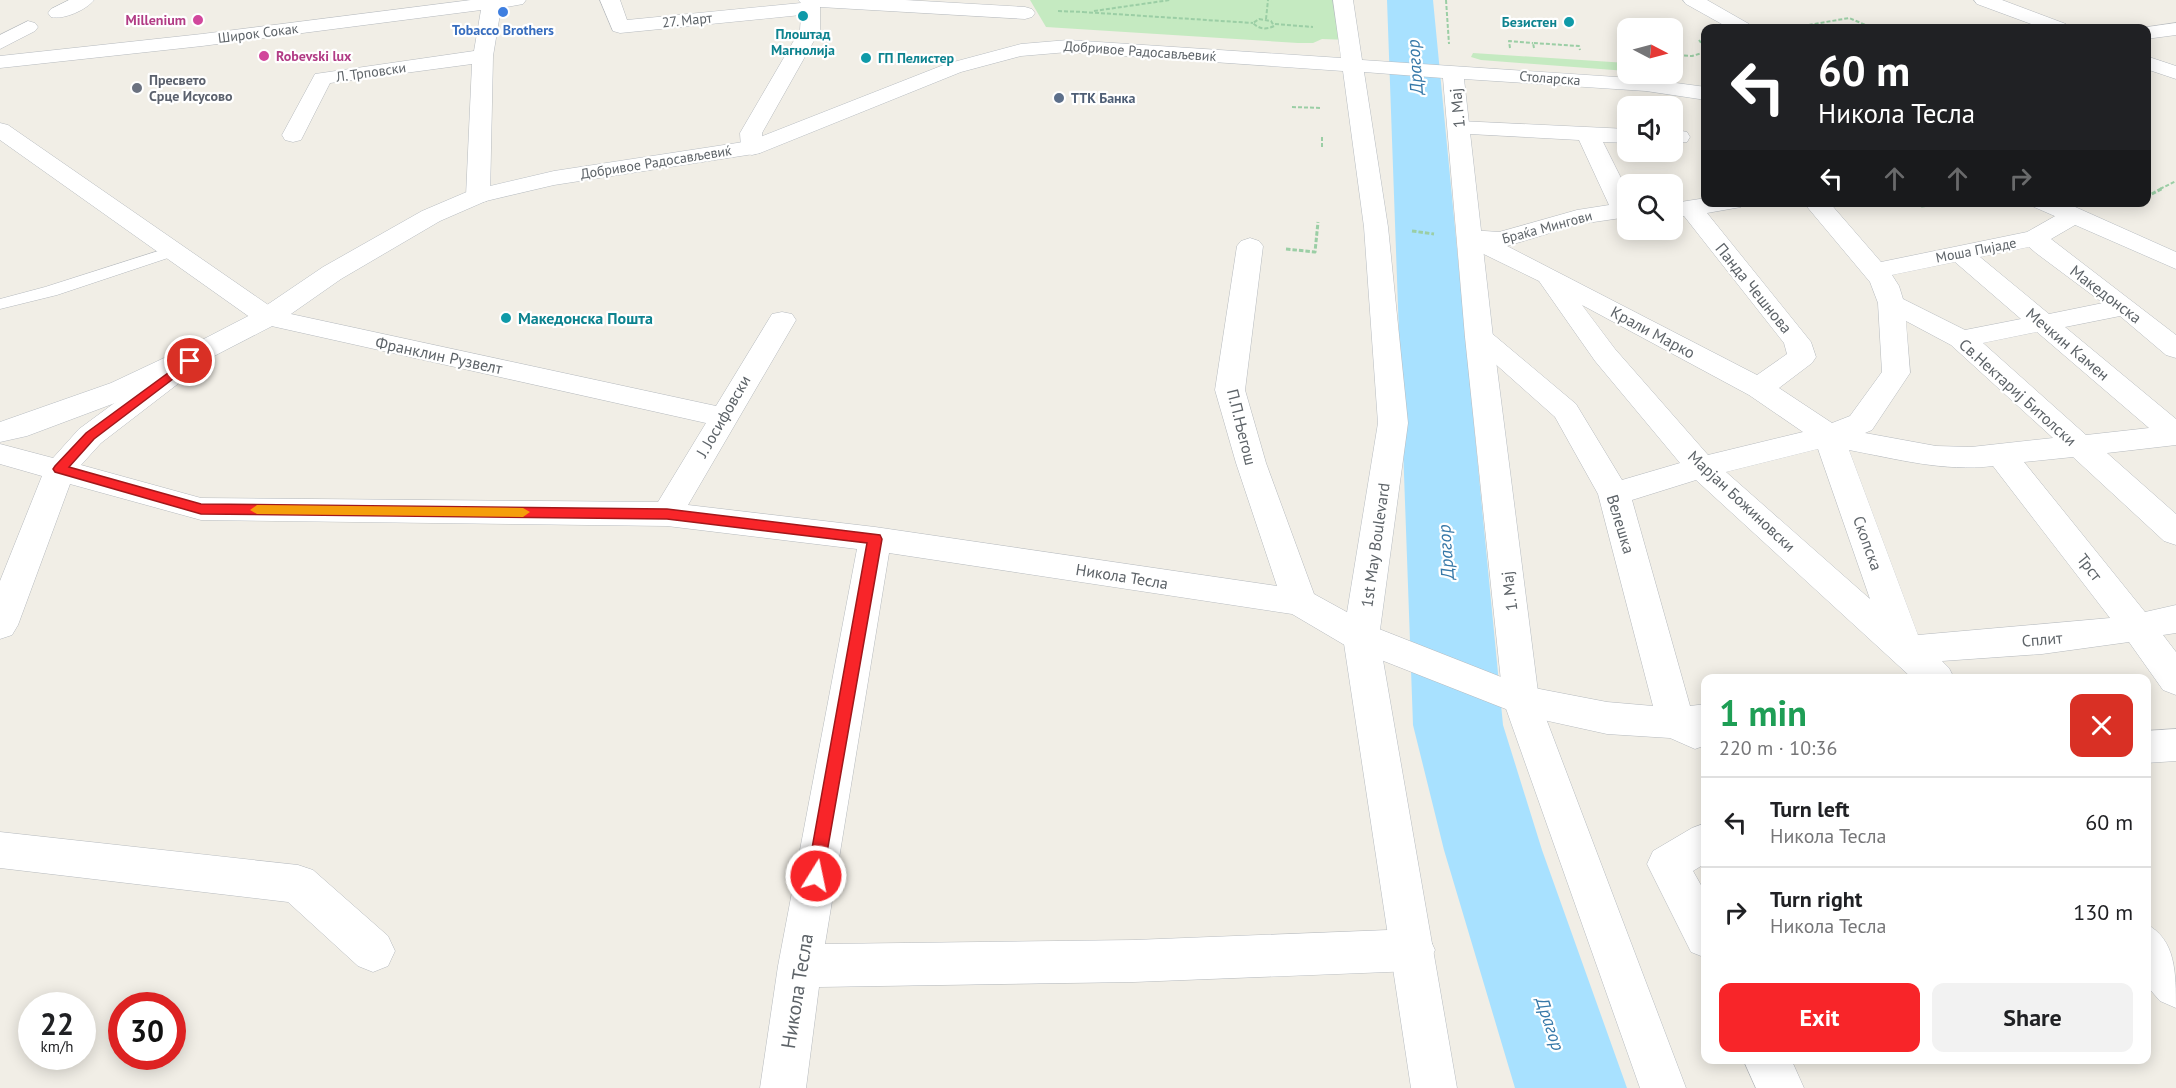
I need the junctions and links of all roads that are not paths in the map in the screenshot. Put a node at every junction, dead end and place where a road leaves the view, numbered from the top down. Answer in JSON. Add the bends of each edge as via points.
{"nodes":[{"id":1,"x":84,"y":0,"type":"edge"},
{"id":2,"x":516,"y":0,"type":"edge"},
{"id":3,"x":610,"y":0,"type":"edge"},
{"id":4,"x":1343,"y":0,"type":"edge"},
{"id":5,"x":1693,"y":0,"type":"edge"},
{"id":6,"x":1984,"y":0,"type":"edge"},
{"id":7,"x":492,"y":3,"type":"junction"},
{"id":8,"x":810,"y":8,"type":"edge"},
{"id":9,"x":1025,"y":13,"type":"dead end"},
{"id":10,"x":45,"y":14,"type":"edge"},
{"id":11,"x":1735,"y":24,"type":"edge"},
{"id":12,"x":2047,"y":24,"type":"edge"},
{"id":13,"x":2176,"y":29,"type":"edge"},
{"id":14,"x":2151,"y":32,"type":"edge"},
{"id":15,"x":0,"y":43,"type":"edge"},
{"id":16,"x":483,"y":56,"type":"junction"},
{"id":17,"x":0,"y":62,"type":"edge"},
{"id":18,"x":2151,"y":64,"type":"edge"},
{"id":19,"x":1352,"y":65,"type":"junction"},
{"id":20,"x":1448,"y":65,"type":"junction"},
{"id":21,"x":1382,"y":67,"type":"joint"},
{"id":22,"x":2176,"y":73,"type":"edge"},
{"id":23,"x":1701,"y":81,"type":"edge"},
{"id":24,"x":1646,"y":85,"type":"junction"},
{"id":25,"x":1701,"y":93,"type":"edge"},
{"id":26,"x":1459,"y":128,"type":"junction"},
{"id":27,"x":0,"y":130,"type":"edge"},
{"id":28,"x":293,"y":135,"type":"dead end"},
{"id":29,"x":1587,"y":135,"type":"junction"},
{"id":30,"x":1617,"y":136,"type":"edge"},
{"id":31,"x":752,"y":148,"type":"junction"},
{"id":32,"x":1617,"y":193,"type":"edge"},
{"id":33,"x":477,"y":196,"type":"junction"},
{"id":34,"x":1701,"y":207,"type":"edge"},
{"id":35,"x":1819,"y":207,"type":"edge"},
{"id":36,"x":2054,"y":207,"type":"edge"},
{"id":37,"x":1683,"y":210,"type":"edge"},
{"id":38,"x":1617,"y":211,"type":"edge"},
{"id":39,"x":1683,"y":211,"type":"edge"},
{"id":40,"x":2073,"y":216,"type":"junction"},
{"id":41,"x":1470,"y":238,"type":"junction"},
{"id":42,"x":2036,"y":238,"type":"junction"},
{"id":43,"x":1250,"y":246,"type":"road end"},
{"id":44,"x":174,"y":251,"type":"junction"},
{"id":45,"x":1960,"y":253,"type":"junction"},
{"id":46,"x":2176,"y":261,"type":"edge"},
{"id":47,"x":1874,"y":271,"type":"junction"},
{"id":48,"x":1547,"y":275,"type":"junction"},
{"id":49,"x":1892,"y":303,"type":"junction"},
{"id":50,"x":0,"y":304,"type":"edge"},
{"id":51,"x":2125,"y":307,"type":"junction"},
{"id":52,"x":268,"y":317,"type":"junction"},
{"id":53,"x":782,"y":320,"type":"dead end"},
{"id":54,"x":2042,"y":322,"type":"junction"},
{"id":55,"x":1479,"y":337,"type":"junction"},
{"id":56,"x":1960,"y":339,"type":"junction"},
{"id":57,"x":206,"y":349,"type":"junction"},
{"id":58,"x":2176,"y":349,"type":"edge"},
{"id":59,"x":1759,"y":388,"type":"junction"},
{"id":60,"x":722,"y":417,"type":"junction"},
{"id":61,"x":0,"y":432,"type":"edge"},
{"id":62,"x":2176,"y":435,"type":"edge"},
{"id":63,"x":1829,"y":436,"type":"junction"},
{"id":64,"x":2078,"y":445,"type":"junction"},
{"id":65,"x":0,"y":454,"type":"edge"},
{"id":66,"x":2002,"y":456,"type":"junction"},
{"id":67,"x":1701,"y":467,"type":"junction"},
{"id":68,"x":60,"y":469,"type":"junction"},
{"id":69,"x":1614,"y":494,"type":"junction"},
{"id":70,"x":667,"y":514,"type":"junction"},
{"id":71,"x":2176,"y":533,"type":"edge"},
{"id":72,"x":875,"y":539,"type":"junction"},
{"id":73,"x":1300,"y":602,"type":"junction"},
{"id":74,"x":2176,"y":619,"type":"edge"},
{"id":75,"x":0,"y":625,"type":"edge"},
{"id":76,"x":2138,"y":628,"type":"junction"},
{"id":77,"x":1361,"y":637,"type":"junction"},
{"id":78,"x":1906,"y":650,"type":"junction"},
{"id":79,"x":1932,"y":674,"type":"edge"},
{"id":80,"x":2176,"y":680,"type":"edge"},
{"id":81,"x":1503,"y":692,"type":"junction"},
{"id":82,"x":1696,"y":727,"type":"edge"},
{"id":83,"x":2176,"y":745,"type":"edge"},
{"id":84,"x":2151,"y":747,"type":"edge"},
{"id":85,"x":1701,"y":844,"type":"edge"},
{"id":86,"x":0,"y":850,"type":"edge"},
{"id":87,"x":1701,"y":929,"type":"edge"},
{"id":88,"x":1413,"y":950,"type":"junction"},
{"id":89,"x":373,"y":951,"type":"dead end"},
{"id":90,"x":800,"y":966,"type":"junction"},
{"id":91,"x":1769,"y":1064,"type":"edge"},
{"id":92,"x":783,"y":1088,"type":"edge"},
{"id":93,"x":1434,"y":1088,"type":"edge"},
{"id":94,"x":1663,"y":1088,"type":"edge"},
{"id":95,"x":1781,"y":1088,"type":"edge"}],
"edges":[{"from":1,"to":10,"type":"street"},
{"from":2,"to":7,"type":"street","name":"Широк Сокак"},
{"from":3,"to":8,"type":"street","name":"27. Март","via":[[620,27]]},
{"from":4,"to":19,"type":"street","name":"1st May Boulevard"},
{"from":5,"to":11,"type":"street"},
{"from":6,"to":12,"type":"street"},
{"from":7,"to":16,"type":"street"},
{"from":7,"to":17,"type":"street","name":"Широк Сокак"},
{"from":8,"to":9,"type":"street"},
{"from":8,"to":31,"type":"street","via":[[751,133]]},
{"from":10,"to":15,"type":"street"},
{"from":13,"to":14,"type":"street"},
{"from":16,"to":28,"type":"street","name":"Л. Трповски","via":[[322,78]]},
{"from":16,"to":33,"type":"street"},
{"from":18,"to":22,"type":"street"},
{"from":19,"to":21,"type":"street","name":"Добривое Радосављевиќ"},
{"from":19,"to":31,"type":"street","name":"Добривое Радосављевиќ","via":[[1068,46],[1016,49],[965,63]]},
{"from":19,"to":77,"type":"street","name":"1st May Boulevard","via":[[1376,227],[1393,423]]},
{"from":20,"to":21,"type":"street","name":"Столарска"},
{"from":20,"to":24,"type":"street","name":"Столарска"},
{"from":20,"to":26,"type":"street","name":"1. Мај"},
{"from":23,"to":24,"type":"street","name":"Столарска"},
{"from":24,"to":25,"type":"street","name":"Столарска"},
{"from":26,"to":29,"type":"street"},
{"from":26,"to":41,"type":"street","name":"1. Мај"},
{"from":27,"to":44,"type":"street","name":"Франклин Рузвелт"},
{"from":29,"to":30,"type":"street"},
{"from":29,"to":32,"type":"street","name":"Браќа Мингови"},
{"from":31,"to":33,"type":"street","name":"Добривое Радосављевиќ","via":[[554,178]]},
{"from":33,"to":52,"type":"street","name":"Добривое Радосављевиќ","via":[[431,216],[332,273]]},
{"from":34,"to":37,"type":"street"},
{"from":35,"to":47,"type":"street"},
{"from":36,"to":40,"type":"street"},
{"from":38,"to":41,"type":"street","name":"Браќа Мингови","via":[[1577,217],[1500,240]]},
{"from":39,"to":59,"type":"street","name":"Панда Чешнова","via":[[1797,342],[1802,357]]},
{"from":40,"to":42,"type":"street","name":"Моша Пијаде"},
{"from":40,"to":46,"type":"street"},
{"from":41,"to":48,"type":"street","name":"Крали Марко"},
{"from":41,"to":55,"type":"street","name":"1. Мај"},
{"from":42,"to":45,"type":"street","name":"Моша Пијаде"},
{"from":42,"to":51,"type":"street","name":"Македонска"},
{"from":43,"to":73,"type":"street","name":"П.П.Његош","via":[[1230,390]]},
{"from":44,"to":50,"type":"lane"},
{"from":44,"to":52,"type":"street","name":"Франклин Рузвелт"},
{"from":45,"to":47,"type":"street","name":"Моша Пијаде"},
{"from":45,"to":54,"type":"street","name":"Мечкин Камен"},
{"from":47,"to":49,"type":"street","via":[[1886,286]]},
{"from":48,"to":59,"type":"street","name":"Крали Марко"},
{"from":48,"to":67,"type":"street","name":"Марјан Божиновски","via":[[1605,355]]},
{"from":49,"to":56,"type":"street","name":"Св.Нектариј Битолски"},
{"from":49,"to":63,"type":"street","via":[[1896,373],[1861,423]]},
{"from":51,"to":54,"type":"street"},
{"from":51,"to":58,"type":"street","name":"Македонска"},
{"from":52,"to":57,"type":"street","name":"Добривое Радосављевиќ"},
{"from":52,"to":60,"type":"street","name":"Франклин Рузвелт"},
{"from":53,"to":60,"type":"street","name":"Ј. Јосифовски"},
{"from":54,"to":56,"type":"street"},
{"from":54,"to":62,"type":"street","name":"Мечкин Камен"},
{"from":55,"to":69,"type":"street","name":"Велешка","via":[[1566,411]]},
{"from":55,"to":81,"type":"street","name":"1. Мај"},
{"from":56,"to":64,"type":"street","name":"Св.Нектариј Битолски"},
{"from":57,"to":61,"type":"street","name":"Добривое Радосављевиќ","via":[[121,390]]},
{"from":57,"to":68,"type":"street","via":[[90,436]]},
{"from":59,"to":63,"type":"street","name":"Крали Марко"},
{"from":60,"to":70,"type":"street","name":"Ј. Јосифовски"},
{"from":62,"to":64,"type":"street"},
{"from":63,"to":66,"type":"street","via":[[1936,456]]},
{"from":63,"to":67,"type":"street"},
{"from":63,"to":78,"type":"street","name":"Скопска"},
{"from":64,"to":66,"type":"street"},
{"from":64,"to":71,"type":"street","name":"Св.Нектариј Битолски"},
{"from":65,"to":68,"type":"street","name":"Никола Тесла"},
{"from":66,"to":76,"type":"street","name":"Трст"},
{"from":67,"to":69,"type":"street"},
{"from":67,"to":78,"type":"street","name":"Марјан Божиновски"},
{"from":68,"to":70,"type":"street","name":"Никола Тесла","via":[[201,509]]},
{"from":68,"to":75,"type":"street"},
{"from":69,"to":82,"type":"street","name":"Велешка"},
{"from":70,"to":72,"type":"street","name":"Никола Тесла"},
{"from":72,"to":73,"type":"street","name":"Никола Тесла"},
{"from":72,"to":90,"type":"street","name":"Никола Тесла"},
{"from":73,"to":77,"type":"street","name":"Никола Тесла"},
{"from":74,"to":76,"type":"street","name":"Сплит"},
{"from":76,"to":78,"type":"street","name":"Сплит"},
{"from":76,"to":80,"type":"street","name":"Трст"},
{"from":77,"to":81,"type":"street","name":"Никола Тесла"},
{"from":77,"to":88,"type":"street","name":"1st May Boulevard"},
{"from":78,"to":79,"type":"street","name":"Марјан Божиновски"},
{"from":81,"to":82,"type":"street","name":"Никола Тесла","via":[[1607,718]]},
{"from":81,"to":94,"type":"street","name":"1. Мај"},
{"from":83,"to":84,"type":"street"},
{"from":85,"to":87,"type":"street","via":[[1668,864]]},
{"from":86,"to":89,"type":"street","via":[[298,884]]},
{"from":88,"to":90,"type":"street","via":[[1134,962]]},
{"from":88,"to":93,"type":"street","name":"1st May Boulevard"},
{"from":90,"to":92,"type":"street","name":"Никола Тесла"},
{"from":91,"to":95,"type":"street"}]}
